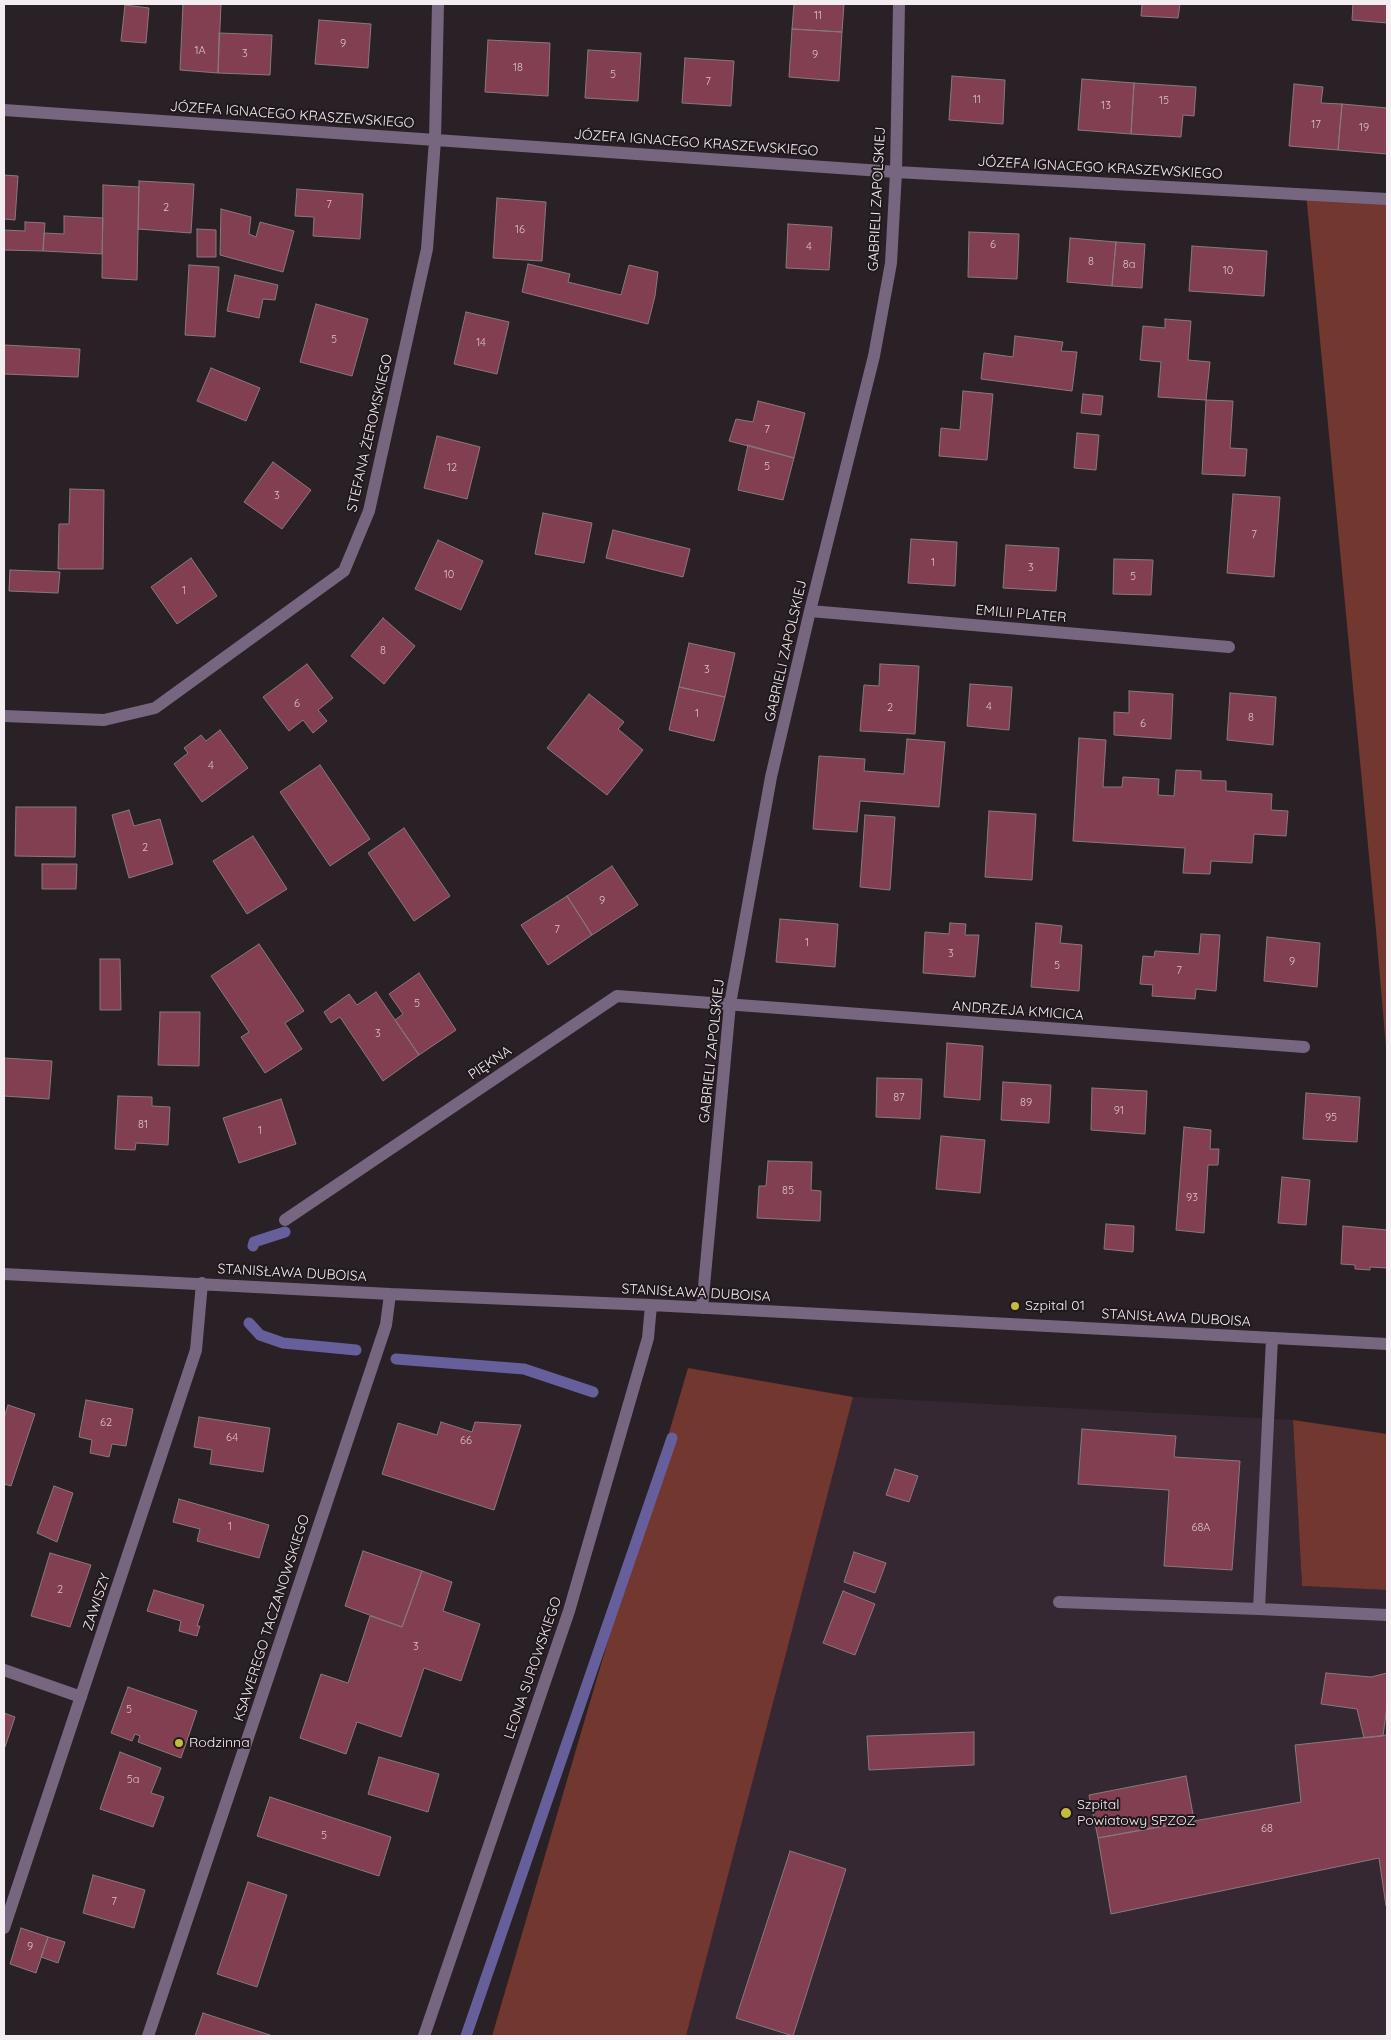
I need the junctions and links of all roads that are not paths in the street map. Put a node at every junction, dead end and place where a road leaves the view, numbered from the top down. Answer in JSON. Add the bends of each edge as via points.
{"nodes":[{"id":1,"x":438,"y":4,"type":"edge"},
{"id":2,"x":899,"y":4,"type":"edge"},
{"id":3,"x":4,"y":110,"type":"edge"},
{"id":4,"x":435,"y":140,"type":"junction"},
{"id":5,"x":896,"y":172,"type":"junction"},
{"id":6,"x":1387,"y":199,"type":"edge"},
{"id":7,"x":810,"y":611,"type":"junction"},
{"id":8,"x":1229,"y":647,"type":"dead end"},
{"id":9,"x":4,"y":716,"type":"edge"},
{"id":10,"x":730,"y":1004,"type":"junction"},
{"id":11,"x":1304,"y":1047,"type":"dead end"},
{"id":12,"x":285,"y":1220,"type":"dead end"},
{"id":13,"x":4,"y":1274,"type":"edge"},
{"id":14,"x":202,"y":1283,"type":"junction"},
{"id":15,"x":390,"y":1294,"type":"junction"},
{"id":16,"x":651,"y":1305,"type":"junction"},
{"id":17,"x":702,"y":1308,"type":"junction"},
{"id":18,"x":1272,"y":1338,"type":"junction"},
{"id":19,"x":1387,"y":1344,"type":"edge"},
{"id":20,"x":1058,"y":1602,"type":"dead end"},
{"id":21,"x":1259,"y":1609,"type":"junction"},
{"id":22,"x":1387,"y":1615,"type":"edge"},
{"id":23,"x":4,"y":1670,"type":"edge"},
{"id":24,"x":81,"y":1697,"type":"junction"},
{"id":25,"x":4,"y":1928,"type":"edge"},
{"id":26,"x":148,"y":2036,"type":"edge"},
{"id":27,"x":424,"y":2036,"type":"edge"}],
"edges":[{"from":1,"to":4,"type":"street","name":"STEFANA ŻEROMSKIEGO"},
{"from":2,"to":5,"type":"street","name":"GABRIELI ZAPOLSKIEJ"},
{"from":3,"to":4,"type":"street","name":"JÓZEFA IGNACEGO KRASZEWSKIEGO"},
{"from":4,"to":5,"type":"street","name":"JÓZEFA IGNACEGO KRASZEWSKIEGO"},
{"from":4,"to":9,"type":"street","name":"STEFANA ŻEROMSKIEGO","via":[[427,249],[369,511],[344,571],[156,708],[104,720]]},
{"from":5,"to":6,"type":"street","name":"JÓZEFA IGNACEGO KRASZEWSKIEGO"},
{"from":5,"to":7,"type":"street","name":"GABRIELI ZAPOLSKIEJ","via":[[891,263],[874,356]]},
{"from":7,"to":8,"type":"street","name":"EMILII PLATER"},
{"from":7,"to":10,"type":"street","name":"GABRIELI ZAPOLSKIEJ","via":[[772,777]]},
{"from":10,"to":11,"type":"street","name":"ANDRZEJA KMICICA"},
{"from":10,"to":12,"type":"street","name":"PIĘKNA","via":[[617,996]]},
{"from":10,"to":17,"type":"street","name":"GABRIELI ZAPOLSKIEJ"},
{"from":13,"to":14,"type":"street","name":"STANISŁAWA DUBOISA"},
{"from":14,"to":15,"type":"street","name":"STANISŁAWA DUBOISA"},
{"from":14,"to":24,"type":"street","name":"ZAWISZY","via":[[196,1350]]},
{"from":15,"to":16,"type":"street","name":"STANISŁAWA DUBOISA"},
{"from":15,"to":26,"type":"street","name":"KSAWEREGO TACZANOWSKIEGO","via":[[386,1324]]},
{"from":16,"to":17,"type":"street","name":"STANISŁAWA DUBOISA"},
{"from":16,"to":27,"type":"street","name":"LEONA SUROWSKIEGO","via":[[648,1338],[569,1611]]},
{"from":17,"to":18,"type":"street","name":"STANISŁAWA DUBOISA"},
{"from":18,"to":19,"type":"street","name":"STANISŁAWA DUBOISA"},
{"from":18,"to":21,"type":"street"},
{"from":20,"to":21,"type":"street"},
{"from":21,"to":22,"type":"street"},
{"from":23,"to":24,"type":"street"},
{"from":24,"to":25,"type":"street","name":"ZAWISZY"}]}
